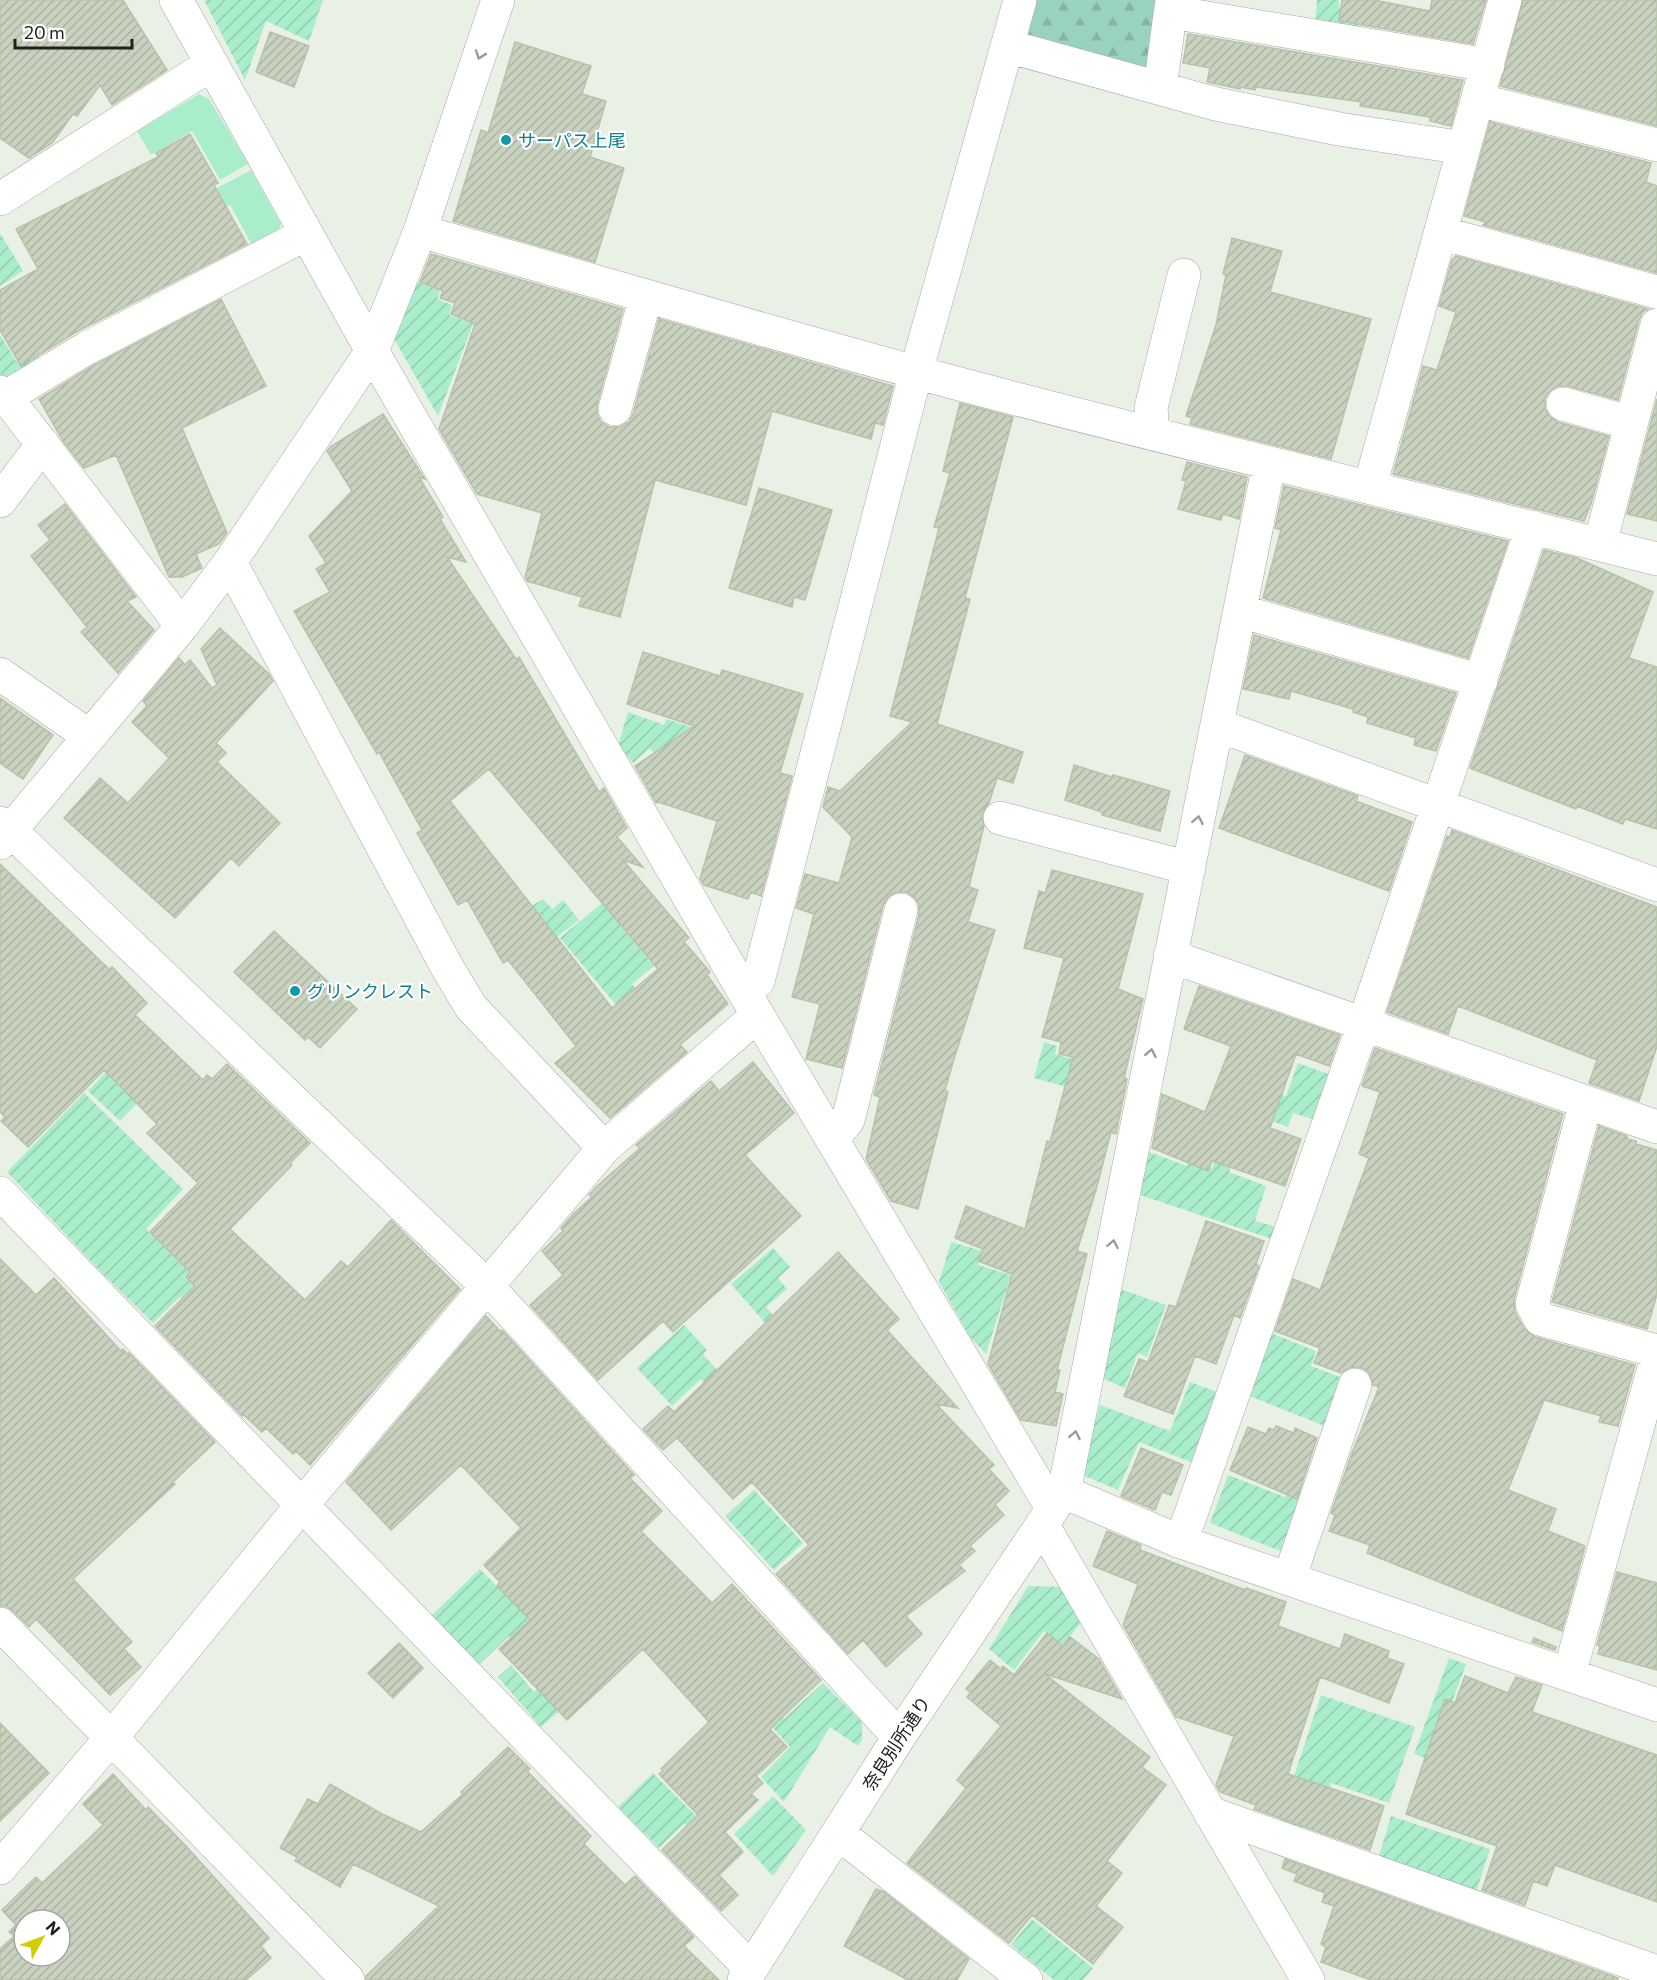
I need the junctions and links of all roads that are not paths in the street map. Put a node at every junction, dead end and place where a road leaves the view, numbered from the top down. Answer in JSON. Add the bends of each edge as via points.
{"nodes":[{"id":1,"x":176,"y":0,"type":"edge"},
{"id":2,"x":498,"y":0,"type":"edge"},
{"id":3,"x":1020,"y":0,"type":"edge"},
{"id":4,"x":1505,"y":0,"type":"edge"},
{"id":5,"x":1172,"y":6,"type":"edge"},
{"id":6,"x":1007,"y":46,"type":"junction"},
{"id":7,"x":211,"y":64,"type":"junction"},
{"id":8,"x":1488,"y":65,"type":"junction"},
{"id":9,"x":1160,"y":88,"type":"junction"},
{"id":10,"x":1478,"y":100,"type":"junction"},
{"id":11,"x":1657,"y":145,"type":"edge"},
{"id":12,"x":1464,"y":148,"type":"junction"},
{"id":13,"x":0,"y":199,"type":"edge"},
{"id":14,"x":420,"y":231,"type":"junction"},
{"id":15,"x":1441,"y":233,"type":"junction"},
{"id":16,"x":306,"y":234,"type":"junction"},
{"id":17,"x":1184,"y":275,"type":"dead end"},
{"id":18,"x":1657,"y":292,"type":"edge"},
{"id":19,"x":646,"y":296,"type":"junction"},
{"id":20,"x":1657,"y":326,"type":"edge"},
{"id":21,"x":372,"y":351,"type":"junction"},
{"id":22,"x":916,"y":372,"type":"junction"},
{"id":23,"x":3,"y":394,"type":"edge"},
{"id":24,"x":1563,"y":404,"type":"dead end"},
{"id":25,"x":615,"y":409,"type":"dead end"},
{"id":26,"x":1631,"y":423,"type":"junction"},
{"id":27,"x":1153,"y":434,"type":"junction"},
{"id":28,"x":43,"y":444,"type":"junction"},
{"id":29,"x":1269,"y":464,"type":"junction"},
{"id":30,"x":1370,"y":486,"type":"junction"},
{"id":31,"x":0,"y":501,"type":"edge"},
{"id":32,"x":1532,"y":527,"type":"junction"},
{"id":33,"x":1600,"y":544,"type":"junction"},
{"id":34,"x":1657,"y":559,"type":"edge"},
{"id":35,"x":230,"y":562,"type":"junction"},
{"id":36,"x":1240,"y":611,"type":"junction"},
{"id":37,"x":182,"y":626,"type":"junction"},
{"id":38,"x":0,"y":674,"type":"edge"},
{"id":39,"x":1481,"y":681,"type":"junction"},
{"id":40,"x":1217,"y":724,"type":"junction"},
{"id":41,"x":89,"y":736,"type":"junction"},
{"id":42,"x":1437,"y":806,"type":"junction"},
{"id":43,"x":1000,"y":818,"type":"dead end"},
{"id":44,"x":4,"y":833,"type":"edge"},
{"id":45,"x":1189,"y":868,"type":"junction"},
{"id":46,"x":1657,"y":885,"type":"edge"},
{"id":47,"x":901,"y":909,"type":"dead end"},
{"id":48,"x":1170,"y":956,"type":"junction"},
{"id":49,"x":751,"y":1003,"type":"junction"},
{"id":50,"x":1364,"y":1023,"type":"junction"},
{"id":51,"x":1586,"y":1102,"type":"junction"},
{"id":52,"x":1657,"y":1127,"type":"edge"},
{"id":53,"x":832,"y":1139,"type":"junction"},
{"id":54,"x":604,"y":1148,"type":"junction"},
{"id":55,"x":0,"y":1193,"type":"edge"},
{"id":56,"x":487,"y":1286,"type":"junction"},
{"id":57,"x":1657,"y":1351,"type":"edge"},
{"id":58,"x":1657,"y":1357,"type":"edge"},
{"id":59,"x":1355,"y":1385,"type":"dead end"},
{"id":60,"x":301,"y":1506,"type":"junction"},
{"id":61,"x":1053,"y":1508,"type":"junction"},
{"id":62,"x":1181,"y":1542,"type":"junction"},
{"id":63,"x":1289,"y":1579,"type":"junction"},
{"id":64,"x":0,"y":1624,"type":"edge"},
{"id":65,"x":1569,"y":1675,"type":"junction"},
{"id":66,"x":1657,"y":1705,"type":"edge"},
{"id":67,"x":112,"y":1737,"type":"junction"},
{"id":68,"x":899,"y":1737,"type":"junction"},
{"id":69,"x":1210,"y":1814,"type":"junction"},
{"id":70,"x":838,"y":1833,"type":"junction"},
{"id":71,"x":0,"y":1868,"type":"edge"},
{"id":72,"x":1657,"y":1972,"type":"edge"},
{"id":73,"x":748,"y":1975,"type":"edge"},
{"id":74,"x":348,"y":1980,"type":"edge"},
{"id":75,"x":1026,"y":1980,"type":"edge"},
{"id":76,"x":1308,"y":1980,"type":"edge"}],
"edges":[{"from":1,"to":7,"type":"street"},
{"from":2,"to":14,"type":"street","one_way":true},
{"from":3,"to":6,"type":"street"},
{"from":4,"to":8,"type":"street"},
{"from":5,"to":8,"type":"street"},
{"from":5,"to":9,"type":"street"},
{"from":6,"to":9,"type":"street"},
{"from":6,"to":22,"type":"street"},
{"from":7,"to":13,"type":"street"},
{"from":7,"to":16,"type":"street"},
{"from":8,"to":10,"type":"street"},
{"from":9,"to":12,"type":"street","via":[[1328,127]]},
{"from":10,"to":11,"type":"street"},
{"from":10,"to":12,"type":"street"},
{"from":12,"to":15,"type":"street"},
{"from":14,"to":19,"type":"street"},
{"from":14,"to":21,"type":"street"},
{"from":15,"to":18,"type":"street"},
{"from":15,"to":30,"type":"street"},
{"from":16,"to":21,"type":"street"},
{"from":16,"to":23,"type":"street"},
{"from":17,"to":27,"type":"street","via":[[1151,408]]},
{"from":19,"to":22,"type":"street"},
{"from":19,"to":25,"type":"street"},
{"from":20,"to":26,"type":"street"},
{"from":21,"to":35,"type":"street"},
{"from":21,"to":49,"type":"street"},
{"from":22,"to":27,"type":"street"},
{"from":22,"to":49,"type":"street"},
{"from":23,"to":28,"type":"street"},
{"from":24,"to":26,"type":"street"},
{"from":26,"to":33,"type":"street"},
{"from":27,"to":29,"type":"street"},
{"from":28,"to":31,"type":"street"},
{"from":28,"to":37,"type":"street"},
{"from":29,"to":30,"type":"street"},
{"from":29,"to":36,"type":"street"},
{"from":30,"to":32,"type":"street"},
{"from":32,"to":33,"type":"street"},
{"from":32,"to":39,"type":"street"},
{"from":33,"to":34,"type":"street"},
{"from":35,"to":37,"type":"street"},
{"from":35,"to":54,"type":"street","via":[[471,1007]]},
{"from":36,"to":39,"type":"street"},
{"from":36,"to":40,"type":"street"},
{"from":37,"to":41,"type":"street"},
{"from":38,"to":41,"type":"street"},
{"from":39,"to":42,"type":"street"},
{"from":40,"to":42,"type":"street"},
{"from":45,"to":40,"type":"street","one_way":true},
{"from":41,"to":44,"type":"street"},
{"from":42,"to":46,"type":"street"},
{"from":42,"to":50,"type":"street"},
{"from":43,"to":45,"type":"street"},
{"from":44,"to":56,"type":"street"},
{"from":45,"to":48,"type":"street"},
{"from":47,"to":53,"type":"street","via":[[848,1120]]},
{"from":48,"to":50,"type":"street"},
{"from":61,"to":48,"type":"street","one_way":true},
{"from":49,"to":53,"type":"street"},
{"from":49,"to":54,"type":"street"},
{"from":50,"to":51,"type":"street"},
{"from":50,"to":62,"type":"street"},
{"from":51,"to":52,"type":"street"},
{"from":51,"to":57,"type":"street","via":[[1532,1304],[1540,1319]]},
{"from":53,"to":61,"type":"street"},
{"from":54,"to":56,"type":"street"},
{"from":55,"to":60,"type":"street"},
{"from":56,"to":60,"type":"street"},
{"from":56,"to":68,"type":"street"},
{"from":58,"to":65,"type":"street"},
{"from":59,"to":63,"type":"street"},
{"from":60,"to":67,"type":"street"},
{"from":60,"to":73,"type":"street"},
{"from":61,"to":62,"type":"street"},
{"from":61,"to":68,"type":"street","name":"奈良別所通り"},
{"from":61,"to":69,"type":"street"},
{"from":62,"to":63,"type":"street"},
{"from":63,"to":65,"type":"street"},
{"from":64,"to":67,"type":"street"},
{"from":65,"to":66,"type":"street"},
{"from":67,"to":71,"type":"street"},
{"from":67,"to":74,"type":"street"},
{"from":68,"to":70,"type":"street","name":"奈良別所通り"},
{"from":69,"to":72,"type":"street"},
{"from":69,"to":76,"type":"street"},
{"from":70,"to":73,"type":"street","name":"奈良別所通り"},
{"from":70,"to":75,"type":"street"}]}
